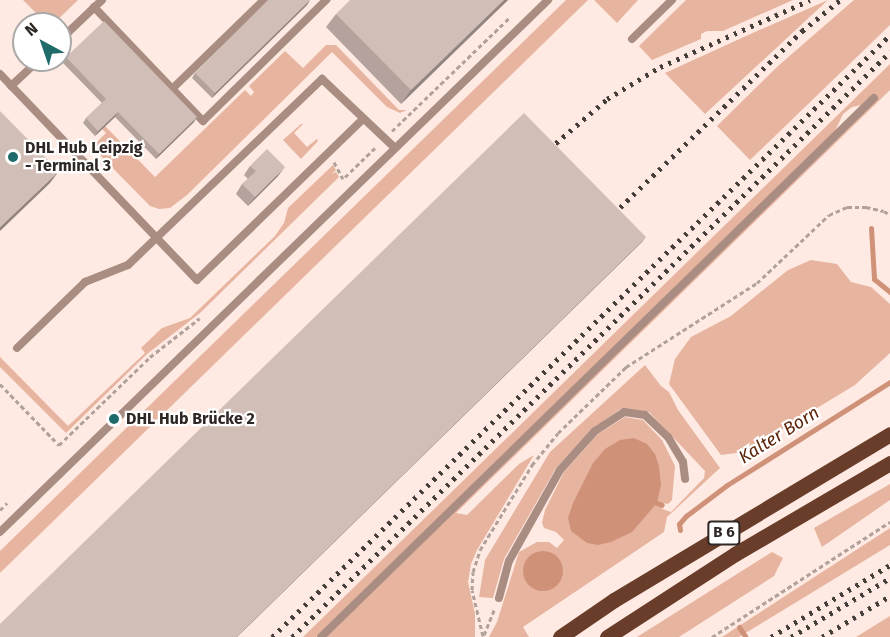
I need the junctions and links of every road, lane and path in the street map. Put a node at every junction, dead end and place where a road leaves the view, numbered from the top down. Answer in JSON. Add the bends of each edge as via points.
{"nodes":[{"id":1,"x":102,"y":0,"type":"edge"},
{"id":2,"x":264,"y":0,"type":"edge"},
{"id":3,"x":326,"y":0,"type":"edge"},
{"id":4,"x":548,"y":0,"type":"edge"},
{"id":5,"x":672,"y":0,"type":"edge"},
{"id":6,"x":94,"y":7,"type":"junction"},
{"id":7,"x":509,"y":18,"type":"dead end"},
{"id":8,"x":72,"y":28,"type":"edge"},
{"id":9,"x":632,"y":39,"type":"dead end"},
{"id":10,"x":26,"y":72,"type":"edge"},
{"id":11,"x":0,"y":74,"type":"edge"},
{"id":12,"x":11,"y":86,"type":"junction"},
{"id":13,"x":172,"y":89,"type":"junction"},
{"id":14,"x":874,"y":98,"type":"dead end"},
{"id":15,"x":363,"y":119,"type":"junction"},
{"id":16,"x":384,"y":138,"type":"junction"},
{"id":17,"x":394,"y":147,"type":"junction"},
{"id":18,"x":329,"y":153,"type":"junction"},
{"id":19,"x":890,"y":215,"type":"edge"},
{"id":20,"x":156,"y":237,"type":"junction"},
{"id":21,"x":202,"y":316,"type":"dead end"},
{"id":22,"x":17,"y":348,"type":"dead end"},
{"id":23,"x":0,"y":384,"type":"edge"},
{"id":24,"x":890,"y":434,"type":"edge"},
{"id":25,"x":890,"y":463,"type":"edge"},
{"id":26,"x":686,"y":479,"type":"dead end"},
{"id":27,"x":7,"y":503,"type":"dead end"},
{"id":28,"x":0,"y":510,"type":"edge"},
{"id":29,"x":890,"y":522,"type":"edge"},
{"id":30,"x":0,"y":532,"type":"edge"},
{"id":31,"x":499,"y":598,"type":"joint"},
{"id":32,"x":321,"y":637,"type":"edge"},
{"id":33,"x":483,"y":637,"type":"edge"},
{"id":34,"x":560,"y":637,"type":"edge"},
{"id":35,"x":607,"y":637,"type":"edge"},
{"id":36,"x":712,"y":637,"type":"edge"}],
"edges":[{"from":1,"to":6,"type":"lane"},
{"from":2,"to":13,"type":"lane"},
{"from":3,"to":13,"type":"lane","via":[[203,121]]},
{"from":4,"to":17,"type":"lane"},
{"from":5,"to":9,"type":"lane"},
{"from":6,"to":8,"type":"lane"},
{"from":6,"to":13,"type":"lane"},
{"from":7,"to":16,"type":"path"},
{"from":10,"to":12,"type":"lane"},
{"from":11,"to":12,"type":"lane"},
{"from":12,"to":20,"type":"lane"},
{"from":14,"to":32,"type":"lane"},
{"from":15,"to":16,"type":"lane"},
{"from":15,"to":18,"type":"lane"},
{"from":15,"to":20,"type":"lane","via":[[322,79]]},
{"from":16,"to":17,"type":"lane"},
{"from":16,"to":18,"type":"path","via":[[343,179]]},
{"from":17,"to":30,"type":"lane"},
{"from":18,"to":20,"type":"lane","via":[[197,280]]},
{"from":19,"to":33,"type":"path","via":[[866,207],[847,207],[829,215],[757,283],[626,367],[558,433],[532,465],[480,550],[472,590]]},
{"from":20,"to":22,"type":"lane","via":[[128,265],[86,282]]},
{"from":21,"to":23,"type":"path","via":[[150,357],[59,445]]},
{"from":24,"to":34,"type":"main road","number":"B 6","via":[[614,600]]},
{"from":25,"to":35,"type":"main road","number":"B 6","via":[[735,554]]},
{"from":26,"to":31,"type":"lane","via":[[683,462],[668,437],[645,415],[624,412],[595,431],[560,470],[509,561]]},
{"from":27,"to":28,"type":"path"},
{"from":29,"to":36,"type":"path"},
{"from":31,"to":33,"type":"path"}]}
